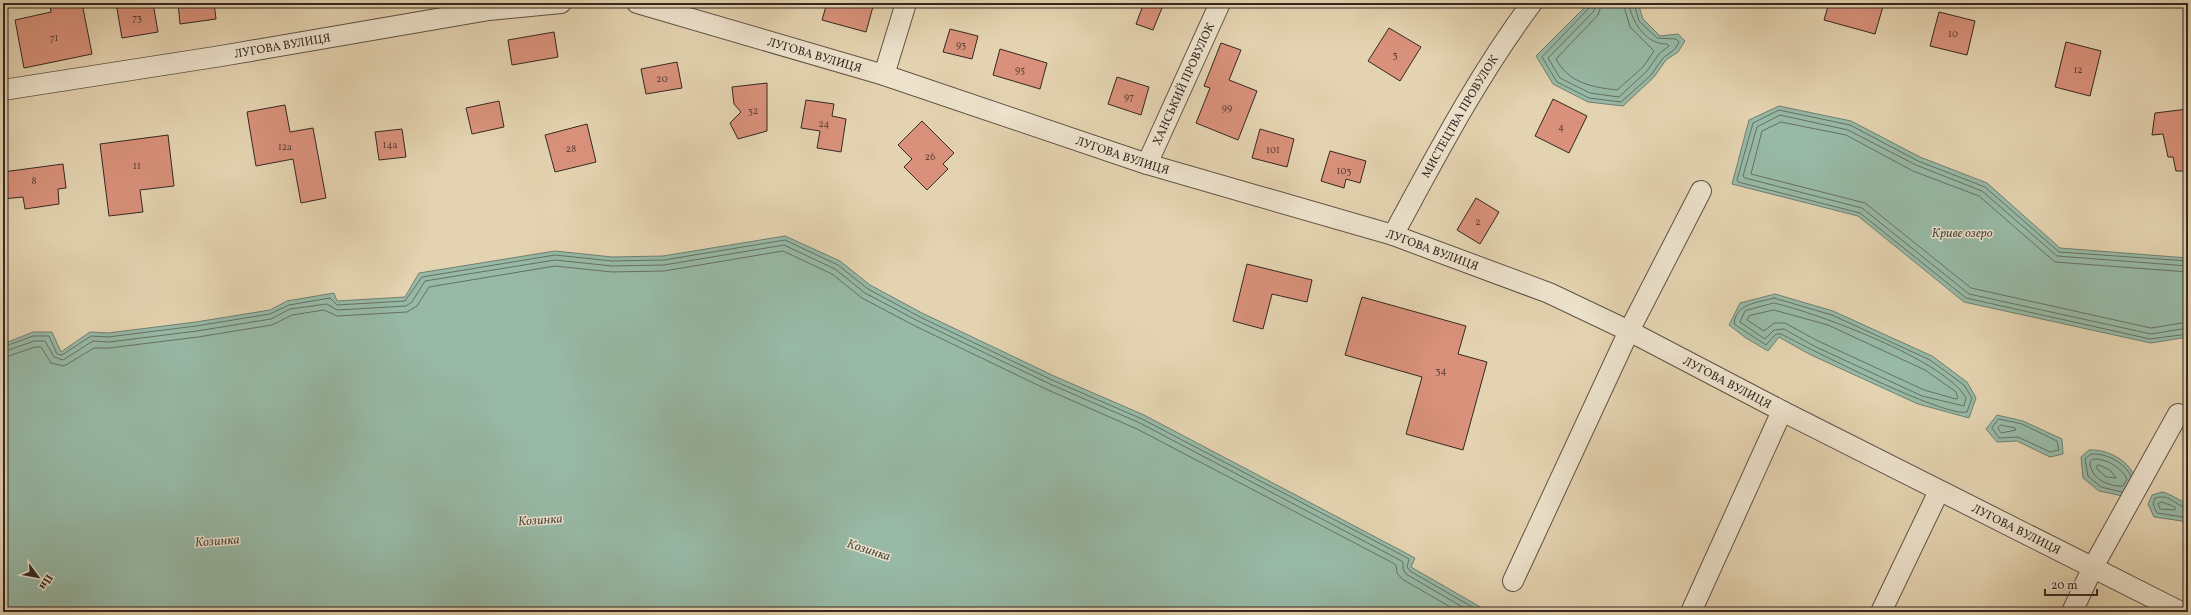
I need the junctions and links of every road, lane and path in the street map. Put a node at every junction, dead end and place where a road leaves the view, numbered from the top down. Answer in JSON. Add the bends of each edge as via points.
{"nodes":[{"id":1,"x":561,"y":3,"type":"edge"},
{"id":2,"x":637,"y":3,"type":"edge"},
{"id":3,"x":906,"y":3,"type":"edge"},
{"id":4,"x":1220,"y":3,"type":"edge"},
{"id":5,"x":1532,"y":3,"type":"edge"},
{"id":6,"x":884,"y":75,"type":"junction"},
{"id":7,"x":3,"y":90,"type":"edge"},
{"id":8,"x":1147,"y":164,"type":"junction"},
{"id":9,"x":1701,"y":191,"type":"dead end"},
{"id":10,"x":1392,"y":234,"type":"junction"},
{"id":11,"x":1629,"y":331,"type":"junction"},
{"id":12,"x":1782,"y":411,"type":"junction"},
{"id":13,"x":2178,"y":414,"type":"dead end"},
{"id":14,"x":1939,"y":491,"type":"junction"},
{"id":15,"x":2093,"y":567,"type":"junction"},
{"id":16,"x":1513,"y":581,"type":"dead end"},
{"id":17,"x":1690,"y":612,"type":"edge"},
{"id":18,"x":1881,"y":612,"type":"edge"},
{"id":19,"x":2072,"y":612,"type":"edge"},
{"id":20,"x":2181,"y":612,"type":"edge"}],
"edges":[{"from":1,"to":7,"type":"street","name":"ЛУГОВА ВУЛИЦЯ","via":[[489,10]]},
{"from":2,"to":6,"type":"street","name":"ЛУГОВА ВУЛИЦЯ"},
{"from":3,"to":6,"type":"street"},
{"from":4,"to":8,"type":"street","name":"ХАНСЬКИЙ ПРОВУЛОК"},
{"from":5,"to":10,"type":"street","name":"МИСТЕЦТВА ПРОВУЛОК","via":[[1509,34],[1455,122]]},
{"from":6,"to":8,"type":"street","name":"ЛУГОВА ВУЛИЦЯ"},
{"from":8,"to":10,"type":"street","name":"ЛУГОВА ВУЛИЦЯ"},
{"from":9,"to":11,"type":"street"},
{"from":10,"to":11,"type":"street","name":"ЛУГОВА ВУЛИЦЯ","via":[[1549,293]]},
{"from":11,"to":12,"type":"street","name":"ЛУГОВА ВУЛИЦЯ"},
{"from":11,"to":16,"type":"street"},
{"from":12,"to":14,"type":"street","name":"ЛУГОВА ВУЛИЦЯ"},
{"from":12,"to":17,"type":"street"},
{"from":13,"to":15,"type":"street"},
{"from":14,"to":15,"type":"street","name":"ЛУГОВА ВУЛИЦЯ"},
{"from":14,"to":18,"type":"street"},
{"from":15,"to":19,"type":"street"},
{"from":15,"to":20,"type":"street","name":"ЛУГОВА ВУЛИЦЯ"}]}
